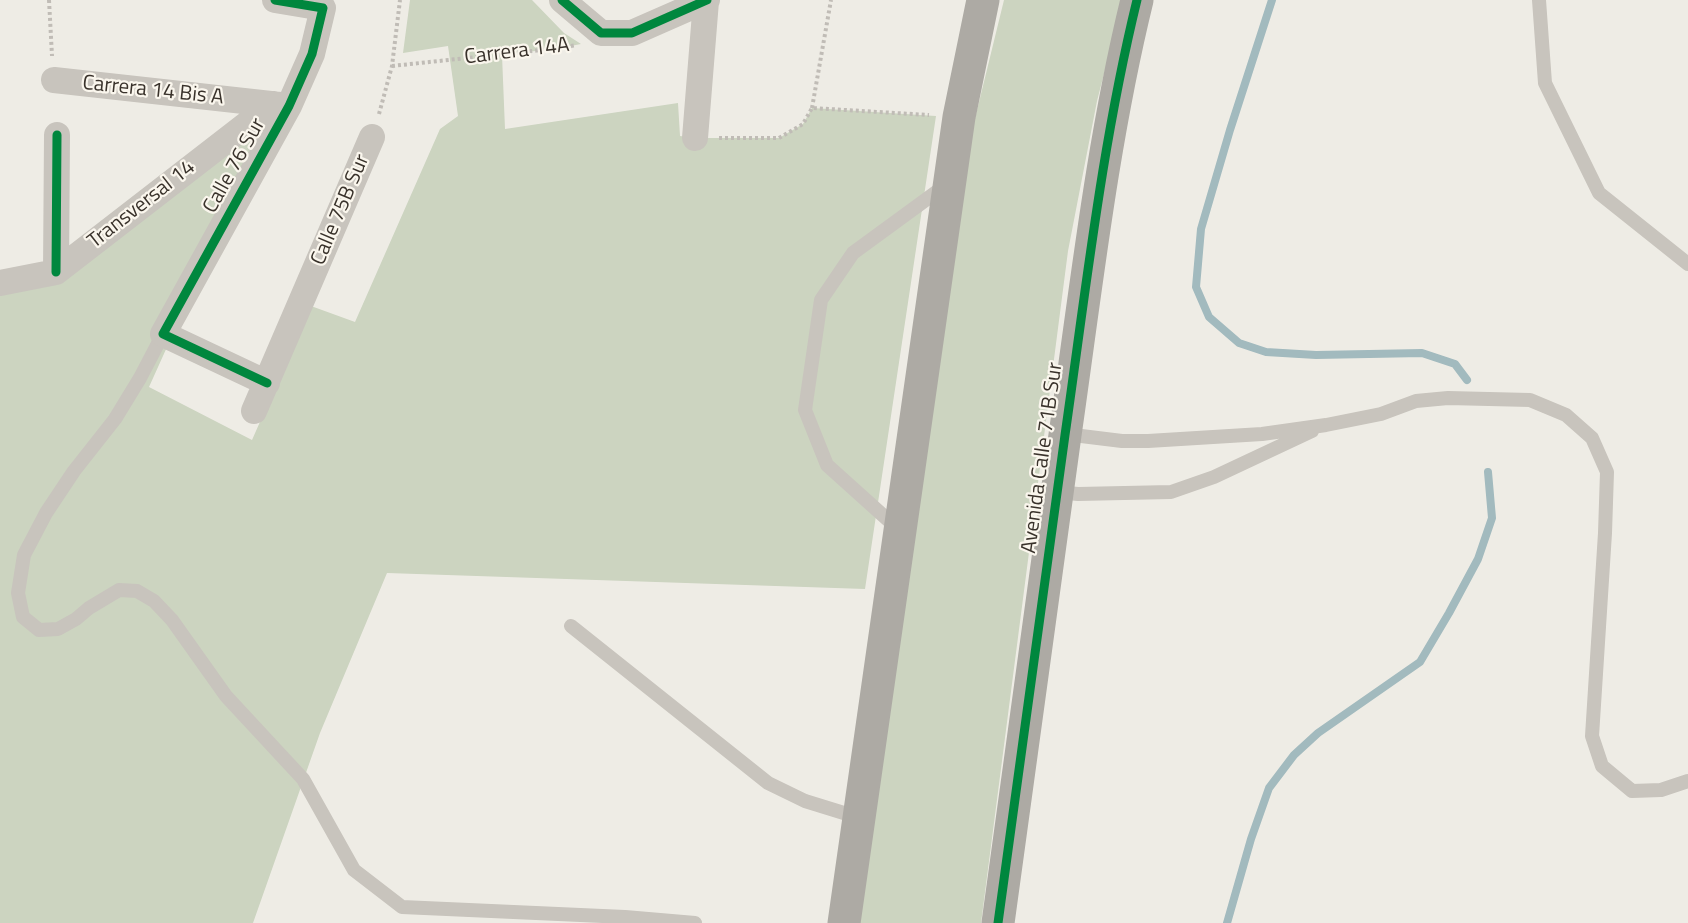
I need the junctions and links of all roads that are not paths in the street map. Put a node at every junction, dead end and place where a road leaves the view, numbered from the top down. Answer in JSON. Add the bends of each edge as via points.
{"nodes":[{"id":1,"x":275,"y":0,"type":"edge"},
{"id":2,"x":562,"y":0,"type":"edge"},
{"id":3,"x":706,"y":0,"type":"edge"},
{"id":4,"x":983,"y":0,"type":"edge"},
{"id":5,"x":1137,"y":0,"type":"edge"},
{"id":6,"x":1539,"y":0,"type":"edge"},
{"id":7,"x":54,"y":80,"type":"dead end"},
{"id":8,"x":281,"y":105,"type":"junction"},
{"id":9,"x":57,"y":135,"type":"dead end"},
{"id":10,"x":372,"y":137,"type":"road end"},
{"id":11,"x":695,"y":138,"type":"road end"},
{"id":12,"x":950,"y":182,"type":"junction"},
{"id":13,"x":1688,"y":264,"type":"edge"},
{"id":14,"x":56,"y":272,"type":"junction"},
{"id":15,"x":0,"y":283,"type":"edge"},
{"id":16,"x":163,"y":334,"type":"junction"},
{"id":17,"x":267,"y":383,"type":"junction"},
{"id":18,"x":254,"y":411,"type":"dead end"},
{"id":19,"x":1326,"y":425,"type":"junction"},
{"id":20,"x":1065,"y":434,"type":"junction"},
{"id":21,"x":1057,"y":492,"type":"junction"},
{"id":22,"x":900,"y":531,"type":"junction"},
{"id":23,"x":571,"y":626,"type":"dead end"},
{"id":24,"x":1688,"y":781,"type":"edge"},
{"id":25,"x":860,"y":818,"type":"junction"},
{"id":26,"x":695,"y":923,"type":"edge"},
{"id":27,"x":844,"y":923,"type":"edge"},
{"id":28,"x":998,"y":923,"type":"edge"}],
"edges":[{"from":1,"to":8,"type":"street","name":"Calle 76 Sur","via":[[322,8],[312,54]]},
{"from":2,"to":3,"type":"street","via":[[601,33],[632,33]]},
{"from":3,"to":11,"type":"street"},
{"from":4,"to":12,"type":"highway"},
{"from":5,"to":20,"type":"highway","name":"Avenida Calle 71B Sur","via":[[1108,132]]},
{"from":6,"to":13,"type":"lane","via":[[1545,83],[1599,193]]},
{"from":7,"to":8,"type":"street","name":"Carrera 14 Bis A"},
{"from":8,"to":14,"type":"street","name":"Transversal 14"},
{"from":8,"to":16,"type":"street","name":"Calle 76 Sur"},
{"from":9,"to":14,"type":"street"},
{"from":10,"to":17,"type":"street","name":"Calle 75B Sur"},
{"from":12,"to":22,"type":"highway"},
{"from":12,"to":22,"type":"lane","via":[[853,253],[821,300],[806,399],[805,410],[827,465]]},
{"from":14,"to":15,"type":"street","name":"Transversal 14"},
{"from":16,"to":17,"type":"street"},
{"from":16,"to":26,"type":"lane","name":"Calle 76 Sur","via":[[115,419],[68,479],[24,555],[18,593],[23,617],[39,630],[58,629],[119,590],[137,591],[154,601],[226,696],[303,780],[354,870],[402,907]]},
{"from":17,"to":18,"type":"street","name":"Calle 75B Sur"},
{"from":19,"to":20,"type":"lane","via":[[1262,434],[1149,441]]},
{"from":19,"to":21,"type":"lane","via":[[1214,477],[1172,492]]},
{"from":19,"to":24,"type":"lane","via":[[1381,414],[1416,401],[1530,400],[1566,415],[1592,438],[1607,472],[1592,736],[1602,766],[1632,791],[1661,790]]},
{"from":20,"to":21,"type":"highway","name":"Avenida Calle 71B Sur"},
{"from":21,"to":28,"type":"highway","name":"Avenida Calle 71B Sur"},
{"from":22,"to":25,"type":"highway"},
{"from":23,"to":25,"type":"lane","via":[[768,783],[805,801]]},
{"from":25,"to":27,"type":"highway"}]}
